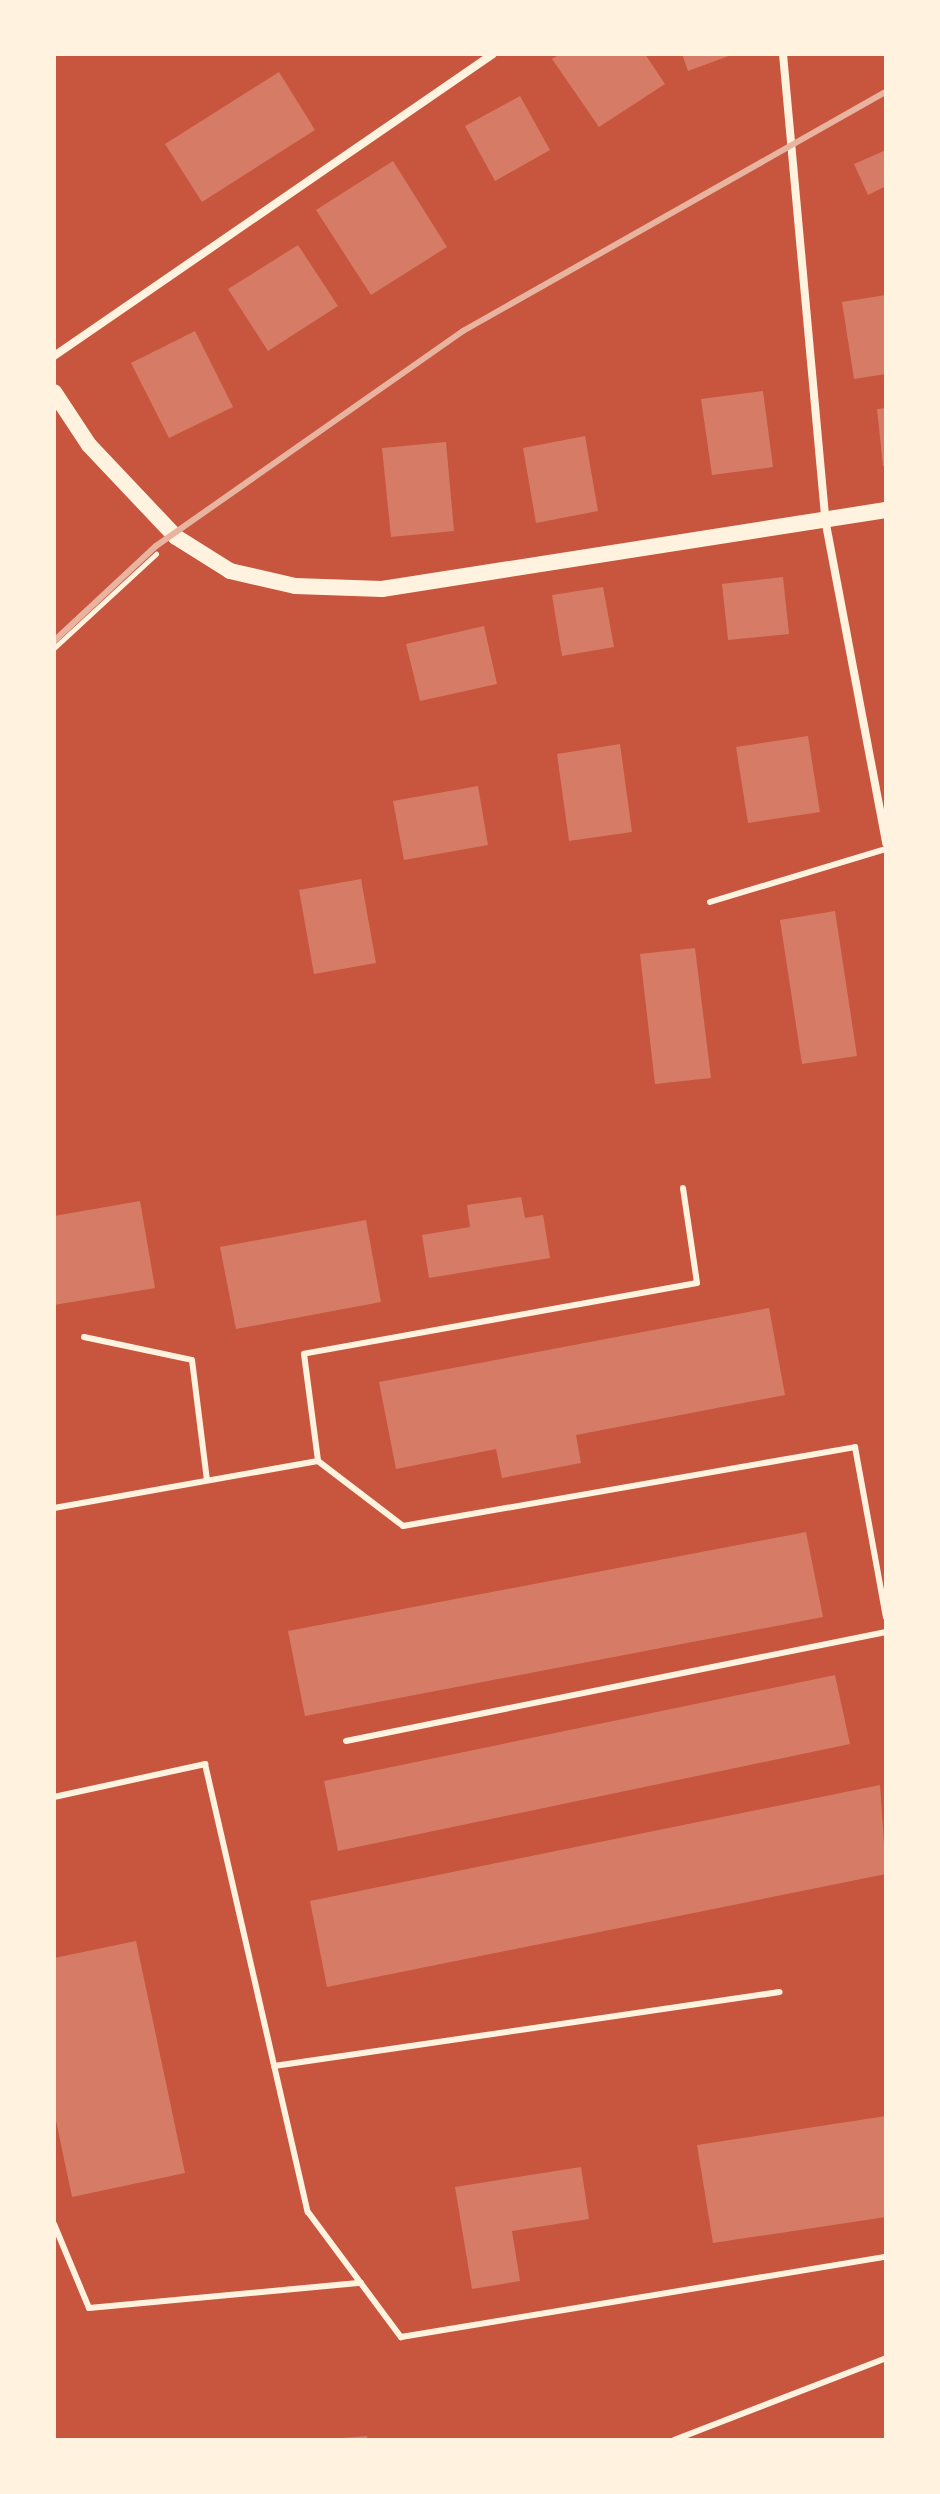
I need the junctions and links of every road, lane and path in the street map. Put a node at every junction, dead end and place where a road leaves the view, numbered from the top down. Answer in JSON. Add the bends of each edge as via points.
{"nodes":[{"id":1,"x":493,"y":54,"type":"edge"},
{"id":2,"x":783,"y":54,"type":"edge"},
{"id":3,"x":54,"y":356,"type":"edge"},
{"id":4,"x":54,"y":392,"type":"edge"},
{"id":5,"x":886,"y":510,"type":"edge"},
{"id":6,"x":825,"y":519,"type":"junction"},
{"id":7,"x":162,"y":548,"type":"dead end"},
{"id":8,"x":54,"y":648,"type":"edge"},
{"id":9,"x":886,"y":846,"type":"edge"},
{"id":10,"x":710,"y":902,"type":"dead end"},
{"id":11,"x":683,"y":1188,"type":"dead end"},
{"id":12,"x":84,"y":1337,"type":"dead end"},
{"id":13,"x":318,"y":1461,"type":"junction"},
{"id":14,"x":207,"y":1480,"type":"junction"},
{"id":15,"x":54,"y":1508,"type":"edge"},
{"id":16,"x":886,"y":1617,"type":"edge"},
{"id":17,"x":886,"y":1632,"type":"edge"},
{"id":18,"x":346,"y":1741,"type":"dead end"},
{"id":19,"x":54,"y":1797,"type":"edge"},
{"id":20,"x":780,"y":1992,"type":"dead end"},
{"id":21,"x":274,"y":2066,"type":"junction"},
{"id":22,"x":54,"y":2224,"type":"edge"},
{"id":23,"x":886,"y":2257,"type":"edge"},
{"id":24,"x":361,"y":2283,"type":"junction"},
{"id":25,"x":886,"y":2358,"type":"edge"},
{"id":26,"x":674,"y":2440,"type":"edge"}],
"edges":[{"from":1,"to":3,"type":"street"},
{"from":2,"to":6,"type":"street"},
{"from":4,"to":6,"type":"main road","via":[[89,445],[176,537],[230,571],[295,586],[382,589]]},
{"from":5,"to":6,"type":"main road"},
{"from":6,"to":9,"type":"street"},
{"from":7,"to":8,"type":"path"},
{"from":9,"to":10,"type":"lane"},
{"from":11,"to":13,"type":"lane","via":[[697,1283],[304,1354]]},
{"from":12,"to":14,"type":"lane","via":[[192,1360]]},
{"from":13,"to":14,"type":"lane"},
{"from":13,"to":16,"type":"lane","via":[[403,1526],[855,1447]]},
{"from":14,"to":15,"type":"lane"},
{"from":17,"to":18,"type":"lane"},
{"from":19,"to":21,"type":"lane","via":[[205,1764]]},
{"from":20,"to":21,"type":"lane"},
{"from":21,"to":24,"type":"lane","via":[[308,2212]]},
{"from":22,"to":24,"type":"lane","via":[[89,2308]]},
{"from":23,"to":24,"type":"lane","via":[[401,2337]]},
{"from":25,"to":26,"type":"lane"}]}
